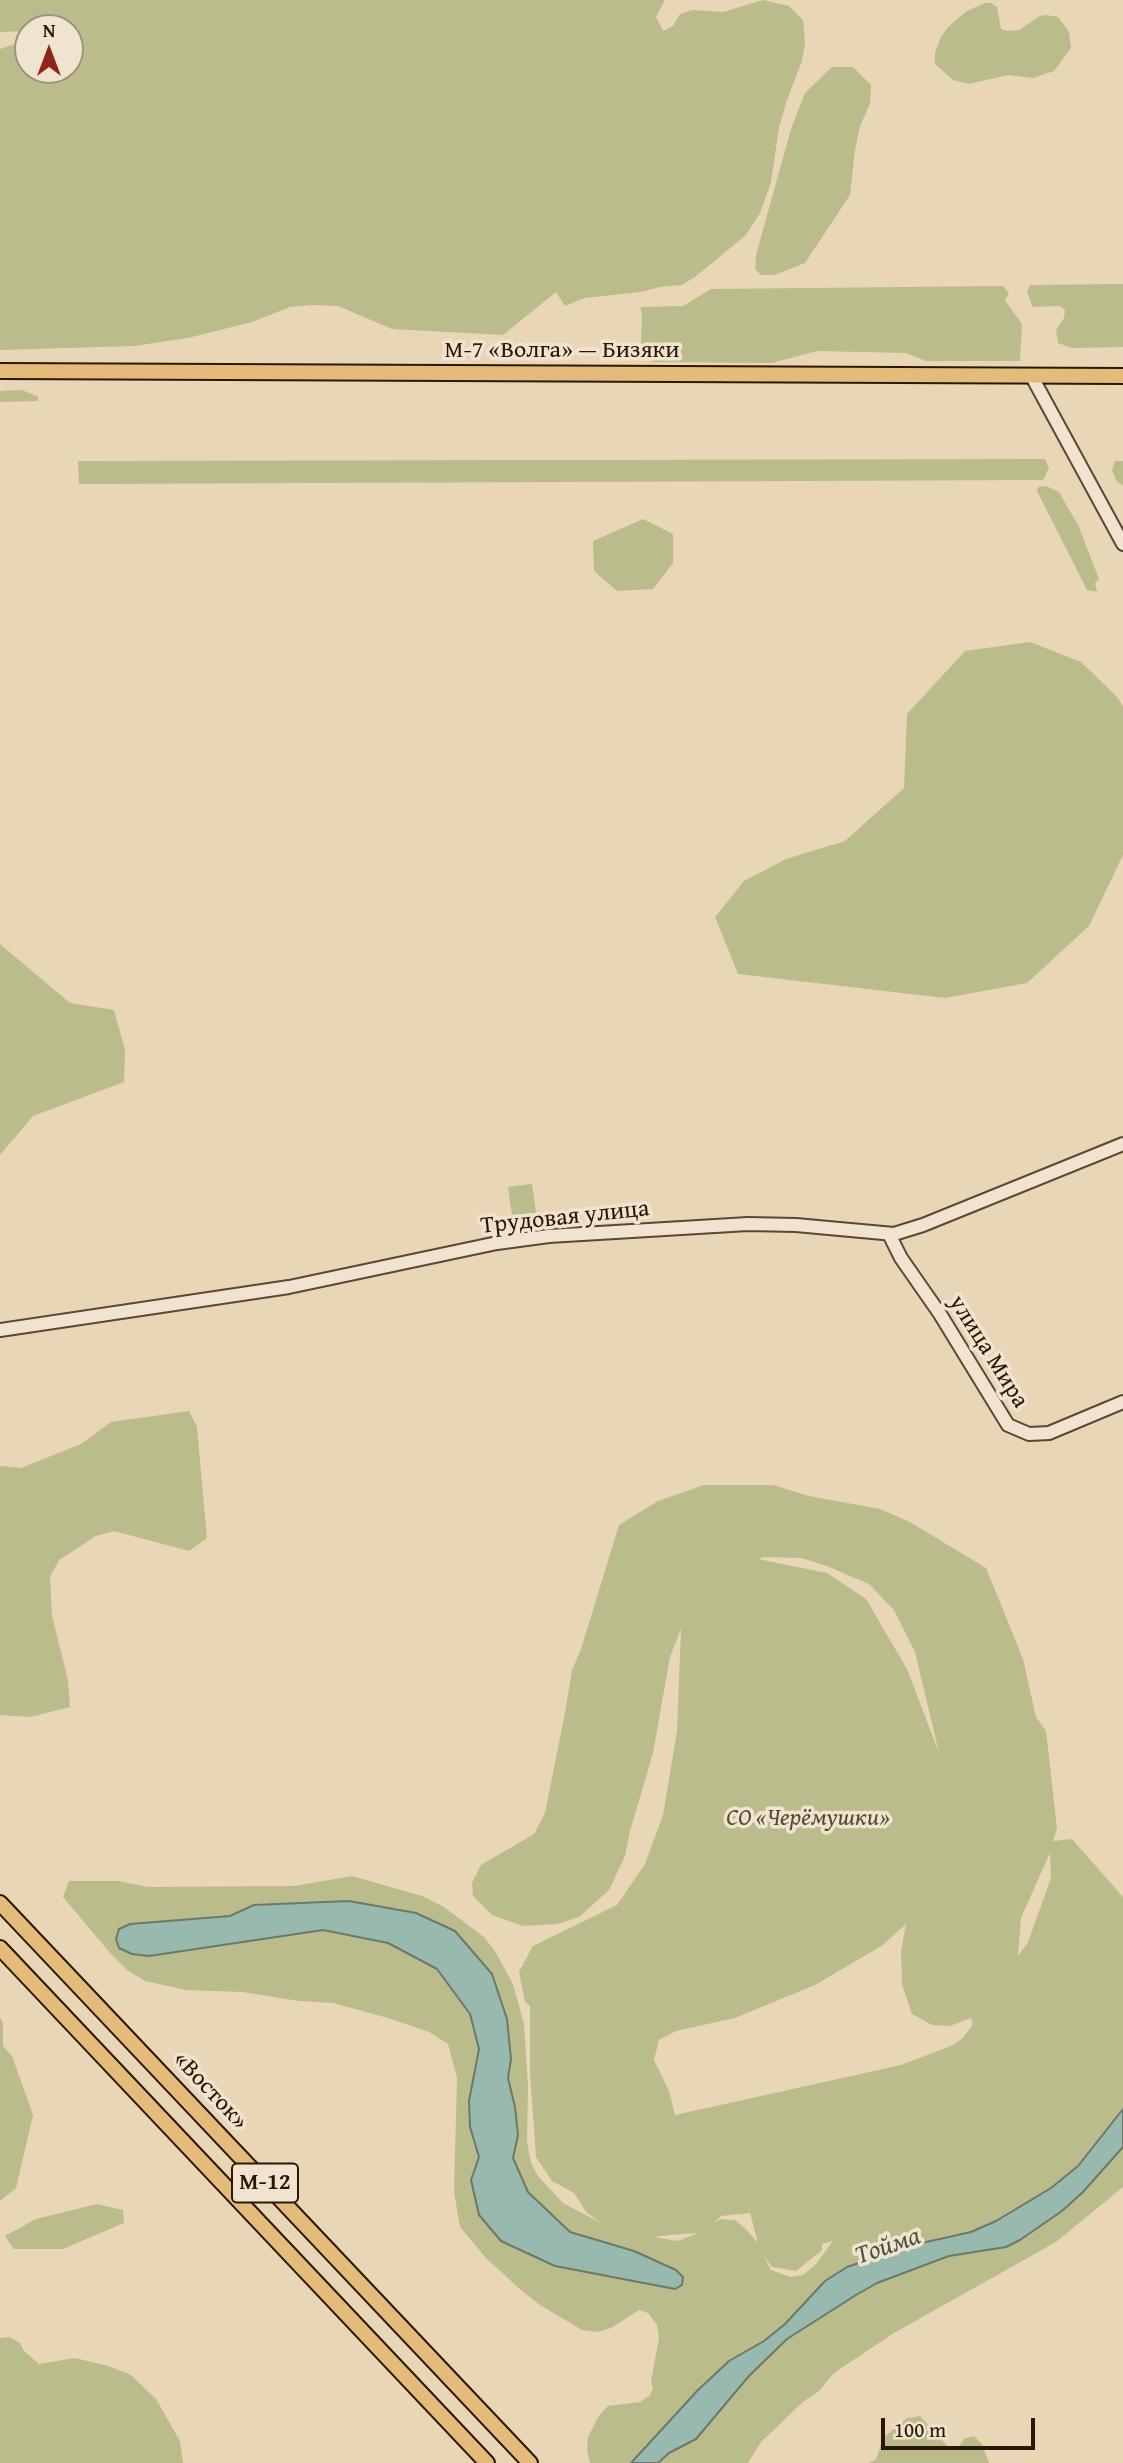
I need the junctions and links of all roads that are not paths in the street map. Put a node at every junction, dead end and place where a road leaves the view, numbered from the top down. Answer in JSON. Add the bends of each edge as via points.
{"nodes":[{"id":1,"x":0,"y":372,"type":"edge"},
{"id":2,"x":1031,"y":375,"type":"junction"},
{"id":3,"x":1123,"y":376,"type":"edge"},
{"id":4,"x":1123,"y":544,"type":"edge"},
{"id":5,"x":1123,"y":1144,"type":"edge"},
{"id":6,"x":889,"y":1234,"type":"junction"},
{"id":7,"x":0,"y":1330,"type":"edge"},
{"id":8,"x":1123,"y":1402,"type":"edge"},
{"id":9,"x":0,"y":1903,"type":"edge"},
{"id":10,"x":0,"y":1948,"type":"edge"},
{"id":11,"x":487,"y":2463,"type":"edge"},
{"id":12,"x":530,"y":2463,"type":"edge"}],
"edges":[{"from":1,"to":2,"type":"main road","name":"М-7 «Волга» — Бизяки"},
{"from":2,"to":3,"type":"main road","name":"М-7 «Волга» — Бизяки"},
{"from":2,"to":4,"type":"street"},
{"from":5,"to":6,"type":"street","name":"Трудовая улица","via":[[923,1225]]},
{"from":6,"to":7,"type":"street","name":"Трудовая улица","via":[[748,1224],[549,1236],[289,1287]]},
{"from":6,"to":8,"type":"street","name":"улица Мира","via":[[1008,1425],[1029,1434],[1049,1433]]},
{"from":9,"to":12,"type":"main road","name":"«Восток»","number":"М-12"},
{"from":10,"to":11,"type":"main road","number":"М-12"}]}
